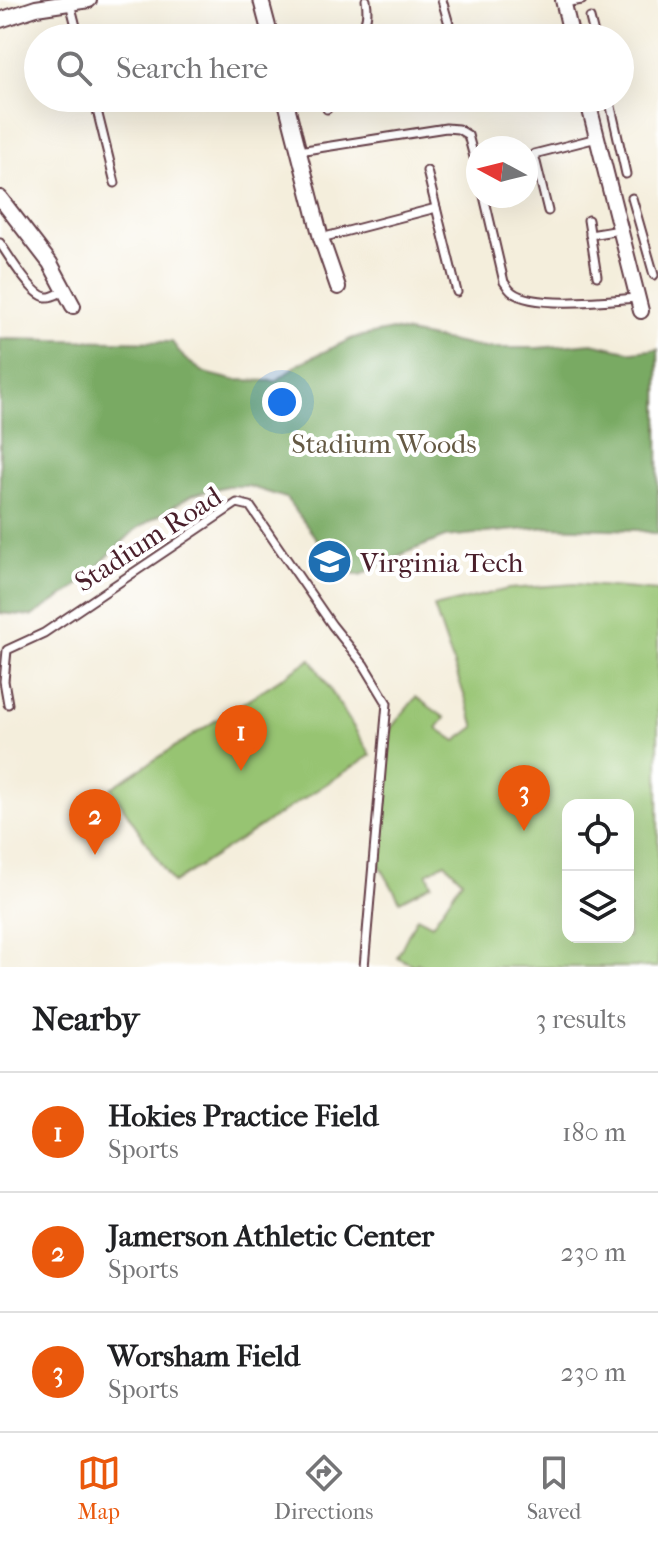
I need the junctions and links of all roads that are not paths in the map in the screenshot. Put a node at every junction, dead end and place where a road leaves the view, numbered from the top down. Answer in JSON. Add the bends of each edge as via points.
{"nodes":[{"id":1,"x":89,"y":0,"type":"edge"},
{"id":2,"x":261,"y":0,"type":"edge"},
{"id":3,"x":366,"y":0,"type":"edge"},
{"id":4,"x":442,"y":0,"type":"edge"},
{"id":5,"x":582,"y":0,"type":"edge"},
{"id":6,"x":563,"y":2,"type":"edge"},
{"id":7,"x":70,"y":3,"type":"junction"},
{"id":8,"x":590,"y":18,"type":"dead end"},
{"id":9,"x":0,"y":20,"type":"edge"},
{"id":10,"x":75,"y":24,"type":"edge"},
{"id":11,"x":267,"y":24,"type":"edge"},
{"id":12,"x":365,"y":24,"type":"edge"},
{"id":13,"x":449,"y":24,"type":"edge"},
{"id":14,"x":568,"y":24,"type":"edge"},
{"id":15,"x":592,"y":24,"type":"edge"},
{"id":16,"x":97,"y":112,"type":"edge"},
{"id":17,"x":289,"y":112,"type":"edge"},
{"id":18,"x":591,"y":112,"type":"edge"},
{"id":19,"x":612,"y":112,"type":"edge"},
{"id":20,"x":468,"y":136,"type":"edge"},
{"id":21,"x":599,"y":144,"type":"junction"},
{"id":22,"x":620,"y":146,"type":"junction"},
{"id":23,"x":299,"y":151,"type":"junction"},
{"id":24,"x":427,"y":171,"type":"dead end"},
{"id":25,"x":626,"y":174,"type":"dead end"},
{"id":26,"x":115,"y":183,"type":"dead end"},
{"id":27,"x":632,"y":198,"type":"dead end"},
{"id":28,"x":1,"y":201,"type":"edge"},
{"id":29,"x":436,"y":208,"type":"junction"},
{"id":30,"x":487,"y":208,"type":"edge"},
{"id":31,"x":548,"y":211,"type":"dead end"},
{"id":32,"x":588,"y":220,"type":"dead end"},
{"id":33,"x":620,"y":230,"type":"junction"},
{"id":34,"x":590,"y":235,"type":"junction"},
{"id":35,"x":321,"y":238,"type":"junction"},
{"id":36,"x":645,"y":242,"type":"junction"},
{"id":37,"x":0,"y":243,"type":"edge"},
{"id":38,"x":625,"y":248,"type":"junction"},
{"id":39,"x":654,"y":275,"type":"dead end"},
{"id":40,"x":597,"y":276,"type":"dead end"},
{"id":41,"x":338,"y":287,"type":"dead end"},
{"id":42,"x":66,"y":290,"type":"junction"},
{"id":43,"x":457,"y":292,"type":"dead end"},
{"id":44,"x":639,"y":305,"type":"joint"},
{"id":45,"x":73,"y":306,"type":"dead end"},
{"id":46,"x":2,"y":683,"type":"edge"},
{"id":47,"x":8,"y":704,"type":"dead end"},
{"id":48,"x":364,"y":967,"type":"edge"}],
"edges":[{"from":1,"to":7,"type":"street"},
{"from":2,"to":11,"type":"street"},
{"from":3,"to":12,"type":"lane"},
{"from":4,"to":13,"type":"lane"},
{"from":5,"to":6,"type":"lane"},
{"from":6,"to":14,"type":"street"},
{"from":7,"to":9,"type":"street"},
{"from":7,"to":10,"type":"lane"},
{"from":8,"to":15,"type":"lane"},
{"from":16,"to":26,"type":"lane"},
{"from":17,"to":23,"type":"street"},
{"from":18,"to":21,"type":"street"},
{"from":19,"to":22,"type":"lane"},
{"from":20,"to":23,"type":"lane","via":[[446,128]]},
{"from":21,"to":22,"type":"lane"},
{"from":21,"to":31,"type":"lane","via":[[534,154]]},
{"from":21,"to":33,"type":"street"},
{"from":22,"to":25,"type":"lane"},
{"from":23,"to":35,"type":"street"},
{"from":24,"to":29,"type":"lane"},
{"from":27,"to":36,"type":"lane"},
{"from":28,"to":42,"type":"street"},
{"from":29,"to":35,"type":"lane"},
{"from":29,"to":43,"type":"lane"},
{"from":30,"to":44,"type":"lane","via":[[504,282],[513,293]]},
{"from":32,"to":34,"type":"lane"},
{"from":33,"to":34,"type":"lane"},
{"from":33,"to":38,"type":"street"},
{"from":34,"to":40,"type":"lane"},
{"from":35,"to":41,"type":"street"},
{"from":36,"to":38,"type":"lane"},
{"from":36,"to":39,"type":"lane"},
{"from":37,"to":42,"type":"lane","via":[[41,295]]},
{"from":38,"to":44,"type":"street"},
{"from":42,"to":45,"type":"street"},
{"from":46,"to":47,"type":"lane"},
{"from":46,"to":48,"type":"lane","name":"Stadium Road","via":[[7,650],[44,633],[237,503],[250,506],[387,703]]}]}
